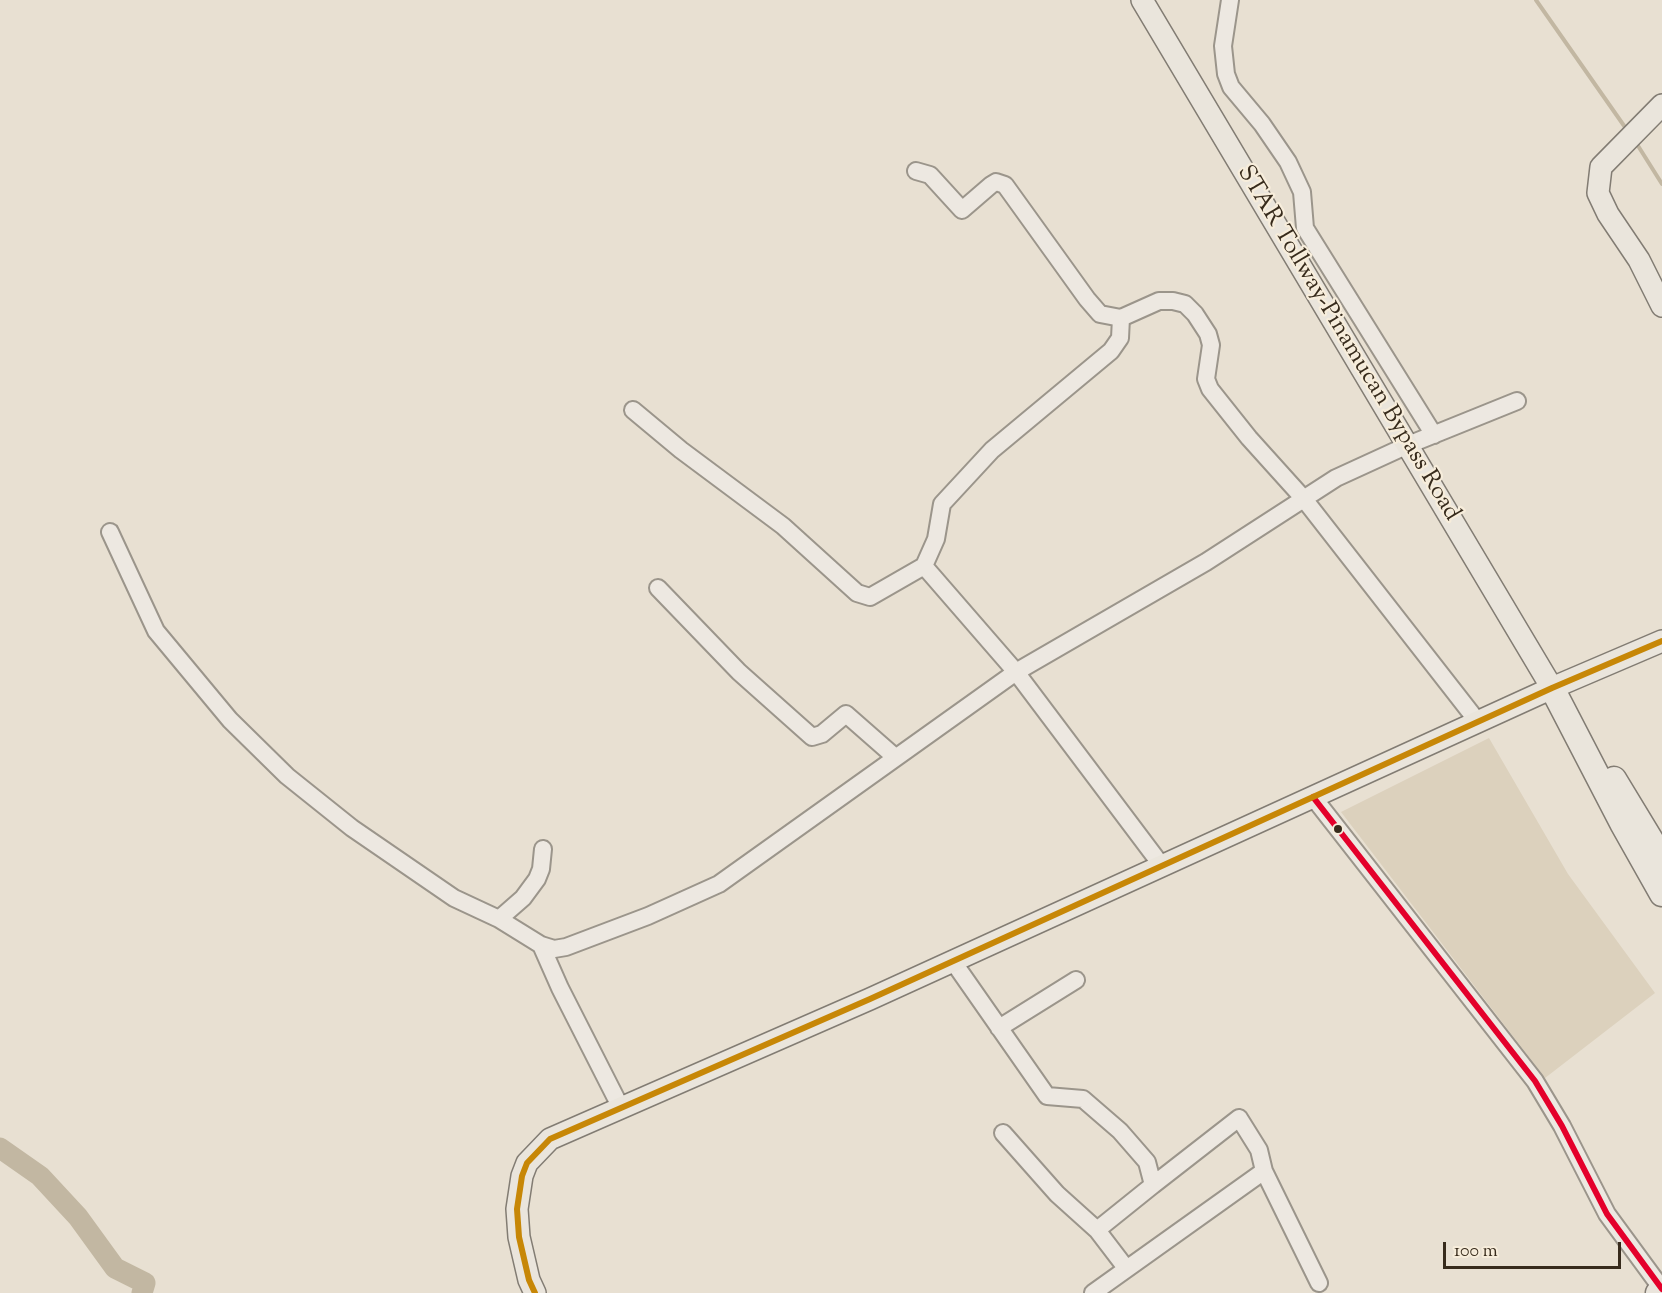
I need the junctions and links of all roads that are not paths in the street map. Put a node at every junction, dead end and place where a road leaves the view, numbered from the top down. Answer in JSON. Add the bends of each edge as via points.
{"nodes":[{"id":1,"x":1142,"y":0,"type":"edge"},
{"id":2,"x":1230,"y":0,"type":"edge"},
{"id":3,"x":1656,"y":111,"type":"edge"},
{"id":4,"x":916,"y":171,"type":"dead end"},
{"id":5,"x":1662,"y":306,"type":"edge"},
{"id":6,"x":1121,"y":318,"type":"junction"},
{"id":7,"x":1517,"y":401,"type":"dead end"},
{"id":8,"x":633,"y":410,"type":"dead end"},
{"id":9,"x":1434,"y":435,"type":"junction"},
{"id":10,"x":1408,"y":445,"type":"junction"},
{"id":11,"x":1304,"y":499,"type":"junction"},
{"id":12,"x":110,"y":532,"type":"dead end"},
{"id":13,"x":924,"y":566,"type":"junction"},
{"id":14,"x":658,"y":588,"type":"dead end"},
{"id":15,"x":1662,"y":641,"type":"edge"},
{"id":16,"x":1016,"y":672,"type":"junction"},
{"id":17,"x":1552,"y":688,"type":"junction"},
{"id":18,"x":1478,"y":722,"type":"junction"},
{"id":19,"x":895,"y":757,"type":"junction"},
{"id":20,"x":1313,"y":797,"type":"junction"},
{"id":21,"x":543,"y":849,"type":"dead end"},
{"id":22,"x":1662,"y":858,"type":"edge"},
{"id":23,"x":1162,"y":866,"type":"junction"},
{"id":24,"x":1662,"y":894,"type":"edge"},
{"id":25,"x":499,"y":919,"type":"junction"},
{"id":26,"x":541,"y":945,"type":"junction"},
{"id":27,"x":952,"y":960,"type":"junction"},
{"id":28,"x":1076,"y":980,"type":"dead end"},
{"id":29,"x":999,"y":1028,"type":"junction"},
{"id":30,"x":621,"y":1108,"type":"junction"},
{"id":31,"x":1003,"y":1133,"type":"dead end"},
{"id":32,"x":1264,"y":1171,"type":"junction"},
{"id":33,"x":1153,"y":1185,"type":"junction"},
{"id":34,"x":1097,"y":1230,"type":"junction"},
{"id":35,"x":1125,"y":1268,"type":"junction"},
{"id":36,"x":1319,"y":1283,"type":"dead end"},
{"id":37,"x":1662,"y":1289,"type":"edge"},
{"id":38,"x":1104,"y":1290,"type":"edge"},
{"id":39,"x":535,"y":1293,"type":"edge"},
{"id":40,"x":1658,"y":1293,"type":"edge"}],
"edges":[{"from":1,"to":10,"type":"main road","name":"STAR Tollway-Pinamucan Bypass Road"},
{"from":2,"to":9,"type":"street","via":[[1223,46],[1231,87],[1288,162],[1302,192],[1305,228]]},
{"from":3,"to":5,"type":"main road","via":[[1601,167],[1598,193]]},
{"from":4,"to":6,"type":"street","via":[[930,175],[962,210],[996,182],[1005,185],[1094,308],[1100,314]]},
{"from":6,"to":11,"type":"street","via":[[1160,301],[1173,301],[1190,309],[1211,345],[1206,379],[1210,389]]},
{"from":6,"to":13,"type":"street","via":[[1120,338],[1111,351],[992,450],[942,504],[936,539]]},
{"from":7,"to":9,"type":"street"},
{"from":8,"to":13,"type":"street","via":[[783,526],[857,593],[870,597]]},
{"from":9,"to":10,"type":"street"},
{"from":10,"to":11,"type":"street","via":[[1336,478]]},
{"from":10,"to":17,"type":"main road","name":"STAR Tollway-Pinamucan Bypass Road"},
{"from":11,"to":16,"type":"street","via":[[1206,562]]},
{"from":11,"to":18,"type":"street"},
{"from":12,"to":25,"type":"street","via":[[156,631],[238,728],[314,800],[352,828],[454,898]]},
{"from":13,"to":16,"type":"street"},
{"from":14,"to":19,"type":"street","via":[[739,672],[812,737],[822,734],[846,714]]},
{"from":15,"to":17,"type":"main road"},
{"from":16,"to":19,"type":"street"},
{"from":16,"to":23,"type":"street"},
{"from":17,"to":18,"type":"main road"},
{"from":17,"to":22,"type":"highway"},
{"from":17,"to":24,"type":"highway"},
{"from":18,"to":20,"type":"main road"},
{"from":19,"to":26,"type":"street","via":[[719,884],[566,947]]},
{"from":20,"to":23,"type":"main road"},
{"from":20,"to":37,"type":"street","via":[[1535,1081],[1607,1214]]},
{"from":21,"to":25,"type":"street","via":[[537,879]]},
{"from":23,"to":27,"type":"main road"},
{"from":25,"to":26,"type":"street"},
{"from":26,"to":30,"type":"street"},
{"from":27,"to":29,"type":"street"},
{"from":27,"to":30,"type":"main road"},
{"from":28,"to":29,"type":"street"},
{"from":29,"to":33,"type":"street","via":[[1047,1096],[1083,1099],[1120,1131],[1147,1162]]},
{"from":30,"to":39,"type":"main road","via":[[550,1139],[527,1163],[517,1223]]},
{"from":31,"to":34,"type":"street"},
{"from":32,"to":33,"type":"street","via":[[1258,1150],[1239,1118]]},
{"from":32,"to":35,"type":"street"},
{"from":32,"to":36,"type":"street"},
{"from":33,"to":34,"type":"street"},
{"from":34,"to":35,"type":"street"},
{"from":35,"to":38,"type":"street"},
{"from":37,"to":40,"type":"highway"}]}
